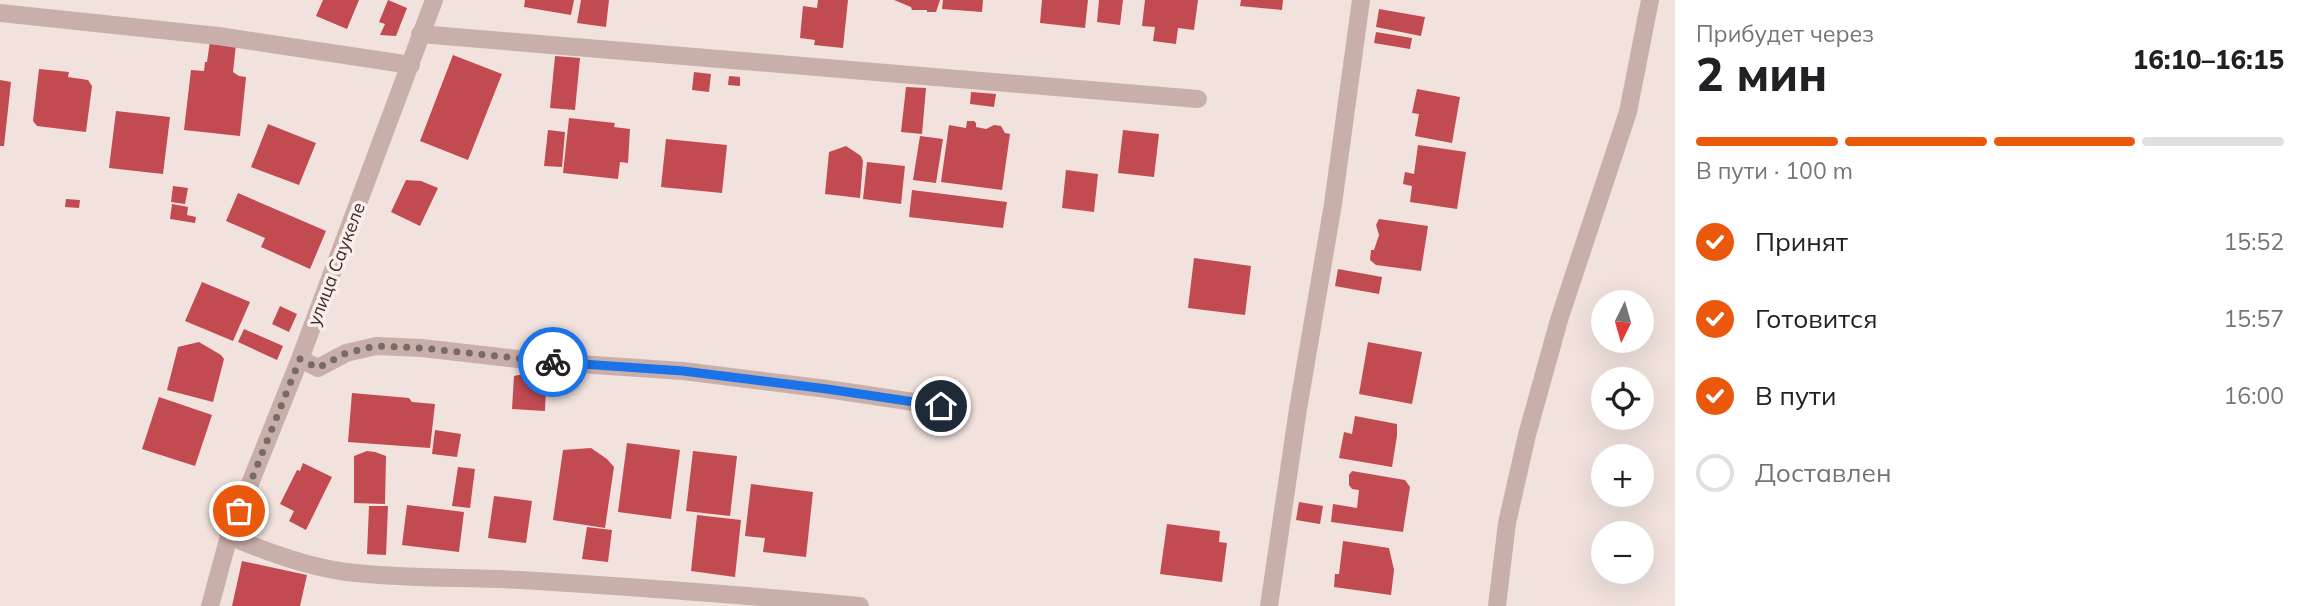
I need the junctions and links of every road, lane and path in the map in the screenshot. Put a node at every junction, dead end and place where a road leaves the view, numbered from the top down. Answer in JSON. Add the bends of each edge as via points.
{"nodes":[{"id":1,"x":434,"y":0,"type":"edge"},
{"id":2,"x":1361,"y":0,"type":"edge"},
{"id":3,"x":1650,"y":0,"type":"edge"},
{"id":4,"x":0,"y":13,"type":"edge"},
{"id":5,"x":420,"y":34,"type":"junction"},
{"id":6,"x":411,"y":65,"type":"junction"},
{"id":7,"x":1198,"y":99,"type":"dead end"},
{"id":8,"x":300,"y":359,"type":"junction"},
{"id":9,"x":941,"y":406,"type":"dead end"},
{"id":10,"x":229,"y":536,"type":"junction"},
{"id":11,"x":210,"y":606,"type":"edge"},
{"id":12,"x":860,"y":606,"type":"edge"},
{"id":13,"x":1269,"y":606,"type":"edge"},
{"id":14,"x":1497,"y":606,"type":"edge"}],
"edges":[{"from":1,"to":5,"type":"street","name":"улица Саукеле"},
{"from":2,"to":13,"type":"street"},
{"from":3,"to":14,"type":"street","via":[[1628,112],[1559,320],[1527,435],[1507,523]]},
{"from":4,"to":6,"type":"street","via":[[218,36]]},
{"from":5,"to":6,"type":"street","name":"улица Саукеле"},
{"from":5,"to":7,"type":"street"},
{"from":6,"to":8,"type":"street","name":"улица Саукеле"},
{"from":8,"to":9,"type":"street","via":[[318,368],[346,353],[376,346],[422,348],[683,371]]},
{"from":8,"to":10,"type":"street","name":"улица Саукеле"},
{"from":10,"to":11,"type":"street","name":"улица Саукеле"},
{"from":10,"to":12,"type":"street","via":[[265,551],[343,571]]}]}
